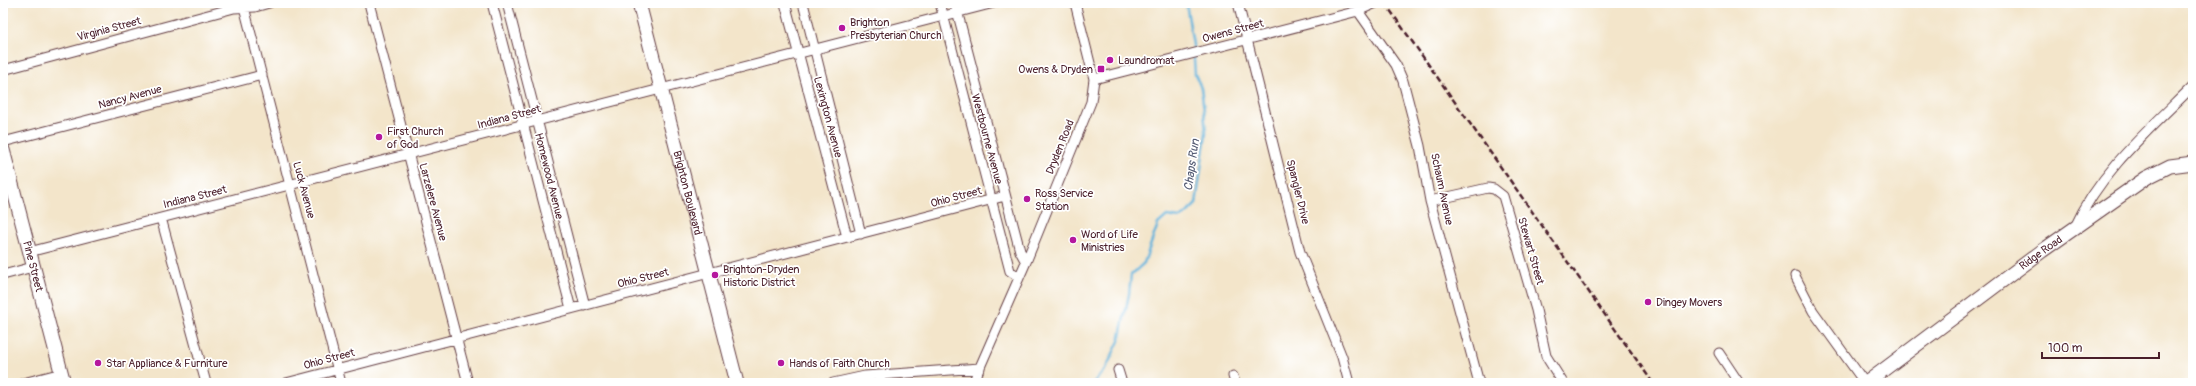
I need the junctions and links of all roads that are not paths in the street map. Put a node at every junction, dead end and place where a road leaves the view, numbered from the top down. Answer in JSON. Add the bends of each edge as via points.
{"nodes":[{"id":1,"x":269,"y":3,"type":"edge"},
{"id":2,"x":369,"y":3,"type":"edge"},
{"id":3,"x":492,"y":3,"type":"edge"},
{"id":4,"x":507,"y":3,"type":"edge"},
{"id":5,"x":639,"y":3,"type":"edge"},
{"id":6,"x":786,"y":3,"type":"edge"},
{"id":7,"x":803,"y":3,"type":"edge"},
{"id":8,"x":940,"y":3,"type":"edge"},
{"id":9,"x":955,"y":3,"type":"edge"},
{"id":10,"x":994,"y":3,"type":"edge"},
{"id":11,"x":1075,"y":3,"type":"edge"},
{"id":12,"x":1238,"y":3,"type":"edge"},
{"id":13,"x":1376,"y":3,"type":"edge"},
{"id":14,"x":244,"y":5,"type":"edge"},
{"id":15,"x":1358,"y":11,"type":"junction"},
{"id":16,"x":958,"y":12,"type":"junction"},
{"id":17,"x":943,"y":16,"type":"junction"},
{"id":18,"x":1247,"y":39,"type":"junction"},
{"id":19,"x":815,"y":50,"type":"junction"},
{"id":20,"x":799,"y":54,"type":"junction"},
{"id":21,"x":3,"y":70,"type":"edge"},
{"id":22,"x":262,"y":75,"type":"junction"},
{"id":23,"x":1094,"y":79,"type":"junction"},
{"id":24,"x":2193,"y":86,"type":"edge"},
{"id":25,"x":661,"y":89,"type":"junction"},
{"id":26,"x":537,"y":122,"type":"junction"},
{"id":27,"x":524,"y":125,"type":"junction"},
{"id":28,"x":3,"y":142,"type":"edge"},
{"id":29,"x":3,"y":150,"type":"edge"},
{"id":30,"x":409,"y":155,"type":"junction"},
{"id":31,"x":2193,"y":163,"type":"edge"},
{"id":32,"x":290,"y":185,"type":"junction"},
{"id":33,"x":1005,"y":196,"type":"junction"},
{"id":34,"x":991,"y":200,"type":"junction"},
{"id":35,"x":1430,"y":201,"type":"junction"},
{"id":36,"x":161,"y":218,"type":"junction"},
{"id":37,"x":2075,"y":228,"type":"junction"},
{"id":38,"x":861,"y":234,"type":"junction"},
{"id":39,"x":847,"y":237,"type":"junction"},
{"id":40,"x":29,"y":252,"type":"junction"},
{"id":41,"x":1026,"y":262,"type":"junction"},
{"id":42,"x":33,"y":267,"type":"junction"},
{"id":43,"x":709,"y":274,"type":"junction"},
{"id":44,"x":3,"y":275,"type":"edge"},
{"id":45,"x":1795,"y":276,"type":"dead end"},
{"id":46,"x":1019,"y":277,"type":"junction"},
{"id":47,"x":585,"y":306,"type":"junction"},
{"id":48,"x":571,"y":309,"type":"junction"},
{"id":49,"x":456,"y":339,"type":"junction"},
{"id":50,"x":1719,"y":353,"type":"dead end"},
{"id":51,"x":980,"y":368,"type":"junction"},
{"id":52,"x":338,"y":369,"type":"junction"},
{"id":53,"x":1118,"y":370,"type":"dead end"},
{"id":54,"x":63,"y":378,"type":"edge"},
{"id":55,"x":23,"y":383,"type":"edge"},
{"id":56,"x":206,"y":383,"type":"edge"},
{"id":57,"x":286,"y":383,"type":"edge"},
{"id":58,"x":342,"y":383,"type":"edge"},
{"id":59,"x":468,"y":383,"type":"edge"},
{"id":60,"x":737,"y":383,"type":"edge"},
{"id":61,"x":833,"y":383,"type":"edge"},
{"id":62,"x":973,"y":383,"type":"edge"},
{"id":63,"x":1122,"y":383,"type":"edge"},
{"id":64,"x":1349,"y":383,"type":"edge"},
{"id":65,"x":1479,"y":383,"type":"edge"},
{"id":66,"x":1563,"y":383,"type":"edge"},
{"id":67,"x":1739,"y":383,"type":"edge"},
{"id":68,"x":1866,"y":383,"type":"edge"}],
"edges":[{"from":1,"to":14,"type":"street","name":"Virginia Street"},
{"from":2,"to":30,"type":"street","name":"Larzelere Avenue"},
{"from":3,"to":27,"type":"street","name":"Homewood Avenue"},
{"from":4,"to":26,"type":"street","name":"Homewood Avenue"},
{"from":5,"to":25,"type":"street","name":"Brighton Boulevard"},
{"from":6,"to":20,"type":"street","name":"Lexington Avenue"},
{"from":7,"to":19,"type":"street","name":"Lexington Avenue"},
{"from":8,"to":17,"type":"street","name":"Westbourne Avenue"},
{"from":9,"to":16,"type":"street","name":"Westbourne Avenue"},
{"from":10,"to":16,"type":"street","name":"Indiana Street"},
{"from":11,"to":23,"type":"street","name":"Dryden Road"},
{"from":12,"to":18,"type":"street","name":"Spangler Drive"},
{"from":13,"to":15,"type":"street","name":"Owens Street"},
{"from":14,"to":21,"type":"street","name":"Virginia Street"},
{"from":14,"to":22,"type":"street","name":"Luck Avenue"},
{"from":15,"to":18,"type":"street","name":"Owens Street"},
{"from":15,"to":35,"type":"street","name":"Schaum Avenue","via":[[1396,65],[1403,81],[1420,146]]},
{"from":16,"to":17,"type":"street","name":"Indiana Street"},
{"from":16,"to":33,"type":"street","name":"Westbourne Avenue"},
{"from":17,"to":19,"type":"street","name":"Indiana Street"},
{"from":17,"to":34,"type":"street","name":"Westbourne Avenue"},
{"from":18,"to":23,"type":"street","name":"Owens Street"},
{"from":18,"to":64,"type":"street","name":"Spangler Drive","via":[[1300,252],[1342,357]]},
{"from":19,"to":20,"type":"street","name":"Indiana Street"},
{"from":19,"to":38,"type":"street","name":"Lexington Avenue"},
{"from":20,"to":25,"type":"street","name":"Indiana Street"},
{"from":20,"to":39,"type":"street","name":"Lexington Avenue"},
{"from":22,"to":28,"type":"street","name":"Nancy Avenue"},
{"from":22,"to":32,"type":"street","name":"Luck Avenue"},
{"from":23,"to":41,"type":"street","name":"Dryden Road","via":[[1091,102]]},
{"from":24,"to":37,"type":"street","via":[[2122,158],[2082,211]]},
{"from":25,"to":26,"type":"street","name":"Indiana Street"},
{"from":25,"to":43,"type":"street","name":"Brighton Boulevard"},
{"from":26,"to":27,"type":"street","name":"Indiana Street"},
{"from":26,"to":47,"type":"street","name":"Homewood Avenue"},
{"from":27,"to":30,"type":"street","name":"Indiana Street"},
{"from":27,"to":48,"type":"street","name":"Homewood Avenue"},
{"from":29,"to":40,"type":"street","name":"Pine Street"},
{"from":30,"to":32,"type":"street","name":"Indiana Street"},
{"from":30,"to":49,"type":"street","name":"Larzelere Avenue"},
{"from":31,"to":37,"type":"street","name":"Ridge Road","via":[[2180,163],[2161,170]]},
{"from":32,"to":36,"type":"street","name":"Indiana Street"},
{"from":32,"to":52,"type":"street","name":"Luck Avenue"},
{"from":33,"to":34,"type":"street","name":"Ohio Street"},
{"from":33,"to":41,"type":"street","name":"Westbourne Avenue","via":[[1020,251]]},
{"from":34,"to":38,"type":"street","name":"Ohio Street"},
{"from":34,"to":46,"type":"street","name":"Westbourne Avenue","via":[[1011,272]]},
{"from":35,"to":65,"type":"street","name":"Schaum Avenue"},
{"from":35,"to":66,"type":"street","name":"Stewart Street","via":[[1488,188],[1503,196],[1536,310],[1546,356]]},
{"from":36,"to":40,"type":"street","name":"Indiana Street"},
{"from":36,"to":56,"type":"street"},
{"from":37,"to":68,"type":"street","name":"Ridge Road"},
{"from":38,"to":39,"type":"street","name":"Ohio Street"},
{"from":39,"to":43,"type":"street","name":"Ohio Street"},
{"from":40,"to":42,"type":"street","name":"Pine Street"},
{"from":41,"to":46,"type":"street","name":"Dryden Road"},
{"from":42,"to":44,"type":"street"},
{"from":42,"to":54,"type":"street","name":"Pine Street"},
{"from":43,"to":47,"type":"street","name":"Ohio Street"},
{"from":43,"to":60,"type":"street","name":"Brighton Boulevard"},
{"from":45,"to":68,"type":"street","via":[[1813,311]]},
{"from":46,"to":51,"type":"street","name":"Dryden Road"},
{"from":47,"to":48,"type":"street","name":"Ohio Street"},
{"from":48,"to":49,"type":"street","name":"Ohio Street"},
{"from":49,"to":52,"type":"street","name":"Ohio Street"},
{"from":49,"to":59,"type":"street","name":"Larzelere Avenue"},
{"from":50,"to":67,"type":"street"},
{"from":51,"to":61,"type":"street","via":[[865,376]]},
{"from":51,"to":62,"type":"street","name":"Dryden Road"},
{"from":52,"to":57,"type":"street","name":"Ohio Street"},
{"from":52,"to":58,"type":"street","name":"Luck Avenue"},
{"from":53,"to":63,"type":"street"},
{"from":54,"to":55,"type":"street"}]}
